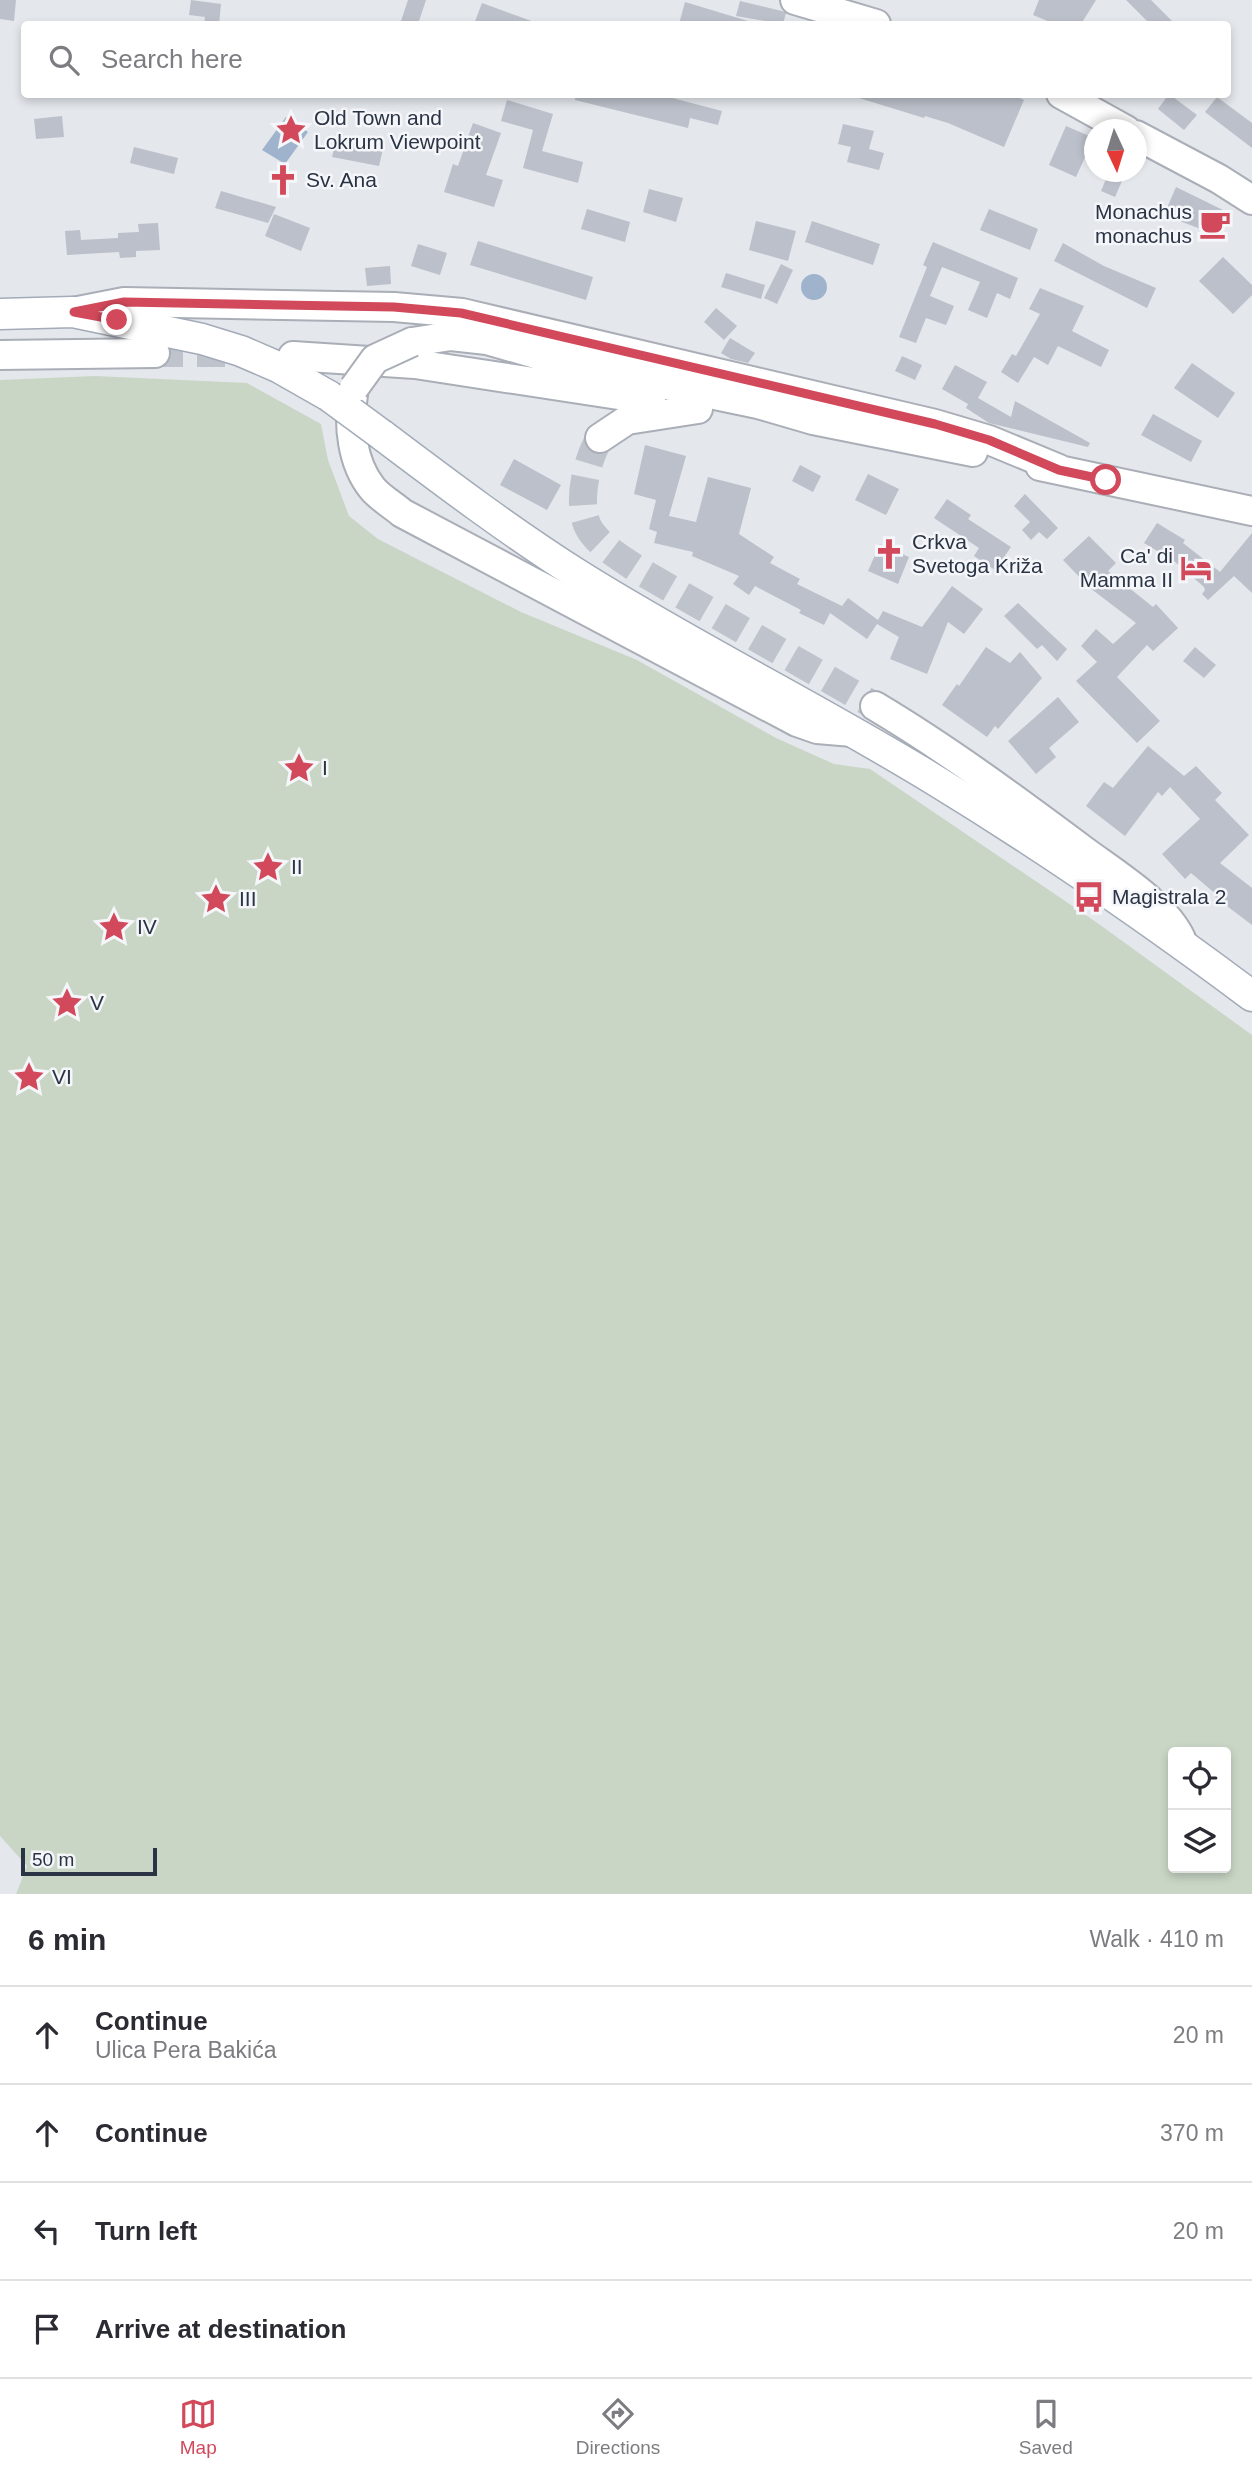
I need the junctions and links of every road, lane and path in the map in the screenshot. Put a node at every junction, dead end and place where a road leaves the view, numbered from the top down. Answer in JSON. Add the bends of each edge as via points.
{"nodes":[{"id":1,"x":795,"y":0,"type":"edge"},
{"id":2,"x":866,"y":21,"type":"edge"},
{"id":3,"x":1068,"y":98,"type":"edge"},
{"id":4,"x":1106,"y":119,"type":"edge"},
{"id":5,"x":1147,"y":141,"type":"edge"},
{"id":6,"x":1252,"y":200,"type":"edge"},
{"id":7,"x":74,"y":312,"type":"junction"},
{"id":8,"x":0,"y":314,"type":"edge"},
{"id":9,"x":155,"y":353,"type":"tunnel mouth"},
{"id":10,"x":0,"y":355,"type":"edge"},
{"id":11,"x":293,"y":356,"type":"dead end"},
{"id":12,"x":341,"y":392,"type":"junction"},
{"id":13,"x":698,"y":409,"type":"junction"},
{"id":14,"x":813,"y":420,"type":"junction"},
{"id":15,"x":600,"y":438,"type":"tunnel mouth"},
{"id":16,"x":1059,"y":470,"type":"junction"},
{"id":17,"x":1252,"y":511,"type":"edge"},
{"id":18,"x":875,"y":706,"type":"tunnel mouth"},
{"id":19,"x":853,"y":732,"type":"junction"},
{"id":20,"x":1184,"y":945,"type":"junction"},
{"id":21,"x":1252,"y":996,"type":"edge"}],
"edges":[{"from":1,"to":2,"type":"main road"},
{"from":3,"to":4,"type":"main road"},
{"from":5,"to":6,"type":"main road"},
{"from":7,"to":8,"type":"main road"},
{"from":7,"to":12,"type":"main road","via":[[191,336]]},
{"from":7,"to":16,"type":"main road","via":[[124,302],[394,307],[461,313],[935,424],[989,440]]},
{"from":9,"to":10,"type":"main road"},
{"from":11,"to":13,"type":"main road","via":[[415,365]]},
{"from":12,"to":14,"type":"main road","bridge":true,"via":[[375,359],[412,342],[451,337],[487,340],[581,367]]},
{"from":12,"to":19,"type":"main road","bridge":true,"via":[[382,435],[497,521],[698,646]]},
{"from":12,"to":19,"type":"main road","via":[[359,465],[373,489],[402,513],[797,722]]},
{"from":13,"to":14,"type":"main road"},
{"from":13,"to":15,"type":"main road","via":[[627,420]]},
{"from":14,"to":16,"type":"main road"},
{"from":16,"to":17,"type":"main road"},
{"from":18,"to":20,"type":"main road","via":[[1018,801],[1099,862],[1170,920]]},
{"from":19,"to":20,"type":"main road","via":[[988,813]]},
{"from":20,"to":21,"type":"main road"}]}
